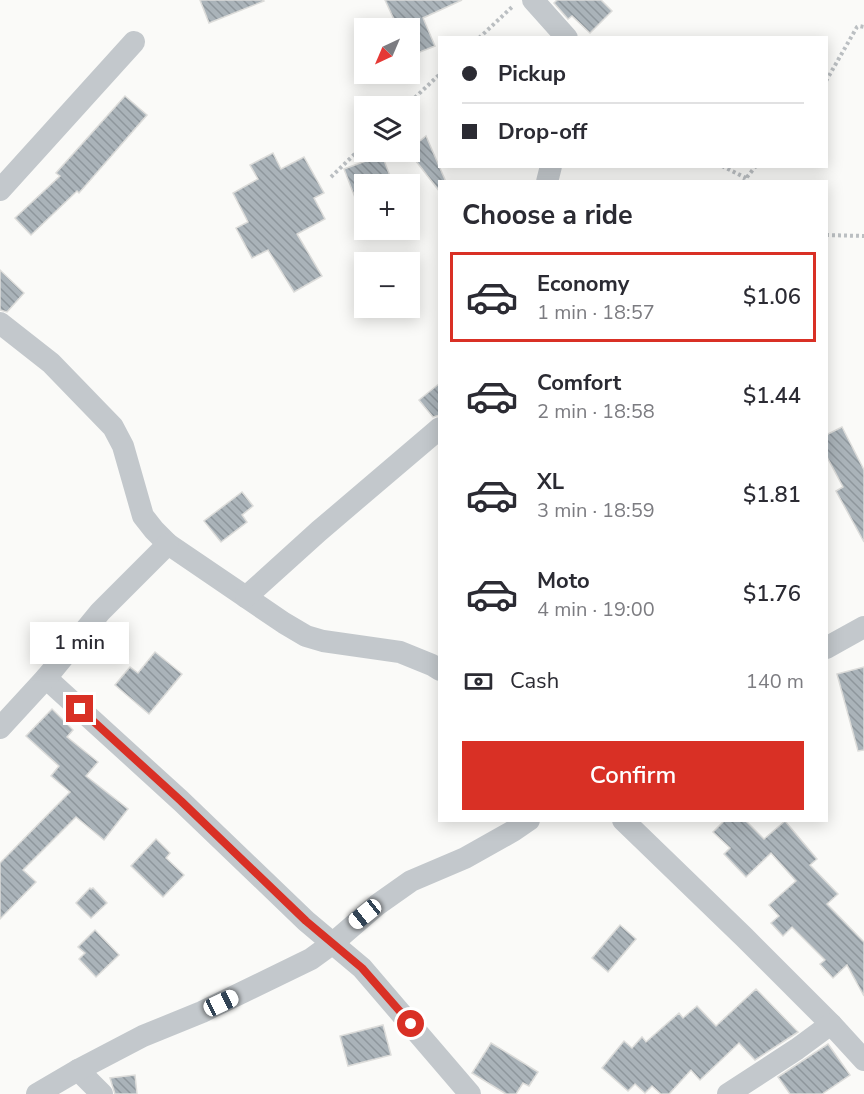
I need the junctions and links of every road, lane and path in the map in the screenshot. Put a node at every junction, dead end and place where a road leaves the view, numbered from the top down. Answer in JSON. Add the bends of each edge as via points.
{"nodes":[{"id":1,"x":519,"y":0,"type":"edge"},
{"id":2,"x":533,"y":0,"type":"edge"},
{"id":3,"x":864,"y":27,"type":"edge"},
{"id":4,"x":481,"y":36,"type":"edge"},
{"id":5,"x":565,"y":36,"type":"edge"},
{"id":6,"x":134,"y":42,"type":"dead end"},
{"id":7,"x":438,"y":76,"type":"edge"},
{"id":8,"x":828,"y":78,"type":"edge"},
{"id":9,"x":417,"y":96,"type":"edge"},
{"id":10,"x":354,"y":155,"type":"edge"},
{"id":11,"x":725,"y":168,"type":"edge"},
{"id":12,"x":754,"y":168,"type":"edge"},
{"id":13,"x":331,"y":177,"type":"dead end"},
{"id":14,"x":745,"y":180,"type":"edge"},
{"id":15,"x":0,"y":190,"type":"edge"},
{"id":16,"x":828,"y":235,"type":"edge"},
{"id":17,"x":864,"y":236,"type":"edge"},
{"id":18,"x":0,"y":323,"type":"edge"},
{"id":19,"x":438,"y":430,"type":"edge"},
{"id":20,"x":168,"y":543,"type":"junction"},
{"id":21,"x":246,"y":597,"type":"junction"},
{"id":22,"x":864,"y":627,"type":"edge"},
{"id":23,"x":828,"y":647,"type":"edge"},
{"id":24,"x":438,"y":669,"type":"edge"},
{"id":25,"x":46,"y":678,"type":"junction"},
{"id":26,"x":0,"y":728,"type":"edge"},
{"id":27,"x":526,"y":822,"type":"edge"},
{"id":28,"x":625,"y":822,"type":"edge"},
{"id":29,"x":333,"y":943,"type":"junction"},
{"id":30,"x":831,"y":1024,"type":"junction"},
{"id":31,"x":864,"y":1060,"type":"edge"},
{"id":32,"x":78,"y":1070,"type":"junction"},
{"id":33,"x":37,"y":1094,"type":"edge"},
{"id":34,"x":102,"y":1094,"type":"edge"},
{"id":35,"x":470,"y":1094,"type":"edge"},
{"id":36,"x":728,"y":1094,"type":"edge"}],
"edges":[{"from":1,"to":4,"type":"path"},
{"from":2,"to":5,"type":"street"},
{"from":3,"to":8,"type":"path","via":[[857,27]]},
{"from":6,"to":15,"type":"street"},
{"from":7,"to":9,"type":"path"},
{"from":10,"to":13,"type":"path"},
{"from":11,"to":14,"type":"path"},
{"from":12,"to":14,"type":"path"},
{"from":16,"to":17,"type":"path"},
{"from":18,"to":20,"type":"street","via":[[51,363],[112,427],[123,446],[143,516]]},
{"from":19,"to":21,"type":"street"},
{"from":20,"to":21,"type":"street"},
{"from":20,"to":25,"type":"street","via":[[100,612]]},
{"from":21,"to":24,"type":"street","via":[[306,636],[400,652]]},
{"from":22,"to":23,"type":"street"},
{"from":25,"to":26,"type":"street"},
{"from":25,"to":29,"type":"street"},
{"from":27,"to":29,"type":"street","via":[[465,858],[411,881]]},
{"from":28,"to":30,"type":"street"},
{"from":29,"to":32,"type":"street","via":[[277,976],[142,1036]]},
{"from":29,"to":35,"type":"street","via":[[362,968]]},
{"from":30,"to":31,"type":"street"},
{"from":30,"to":36,"type":"street"},
{"from":32,"to":33,"type":"street"},
{"from":32,"to":34,"type":"street"}]}
